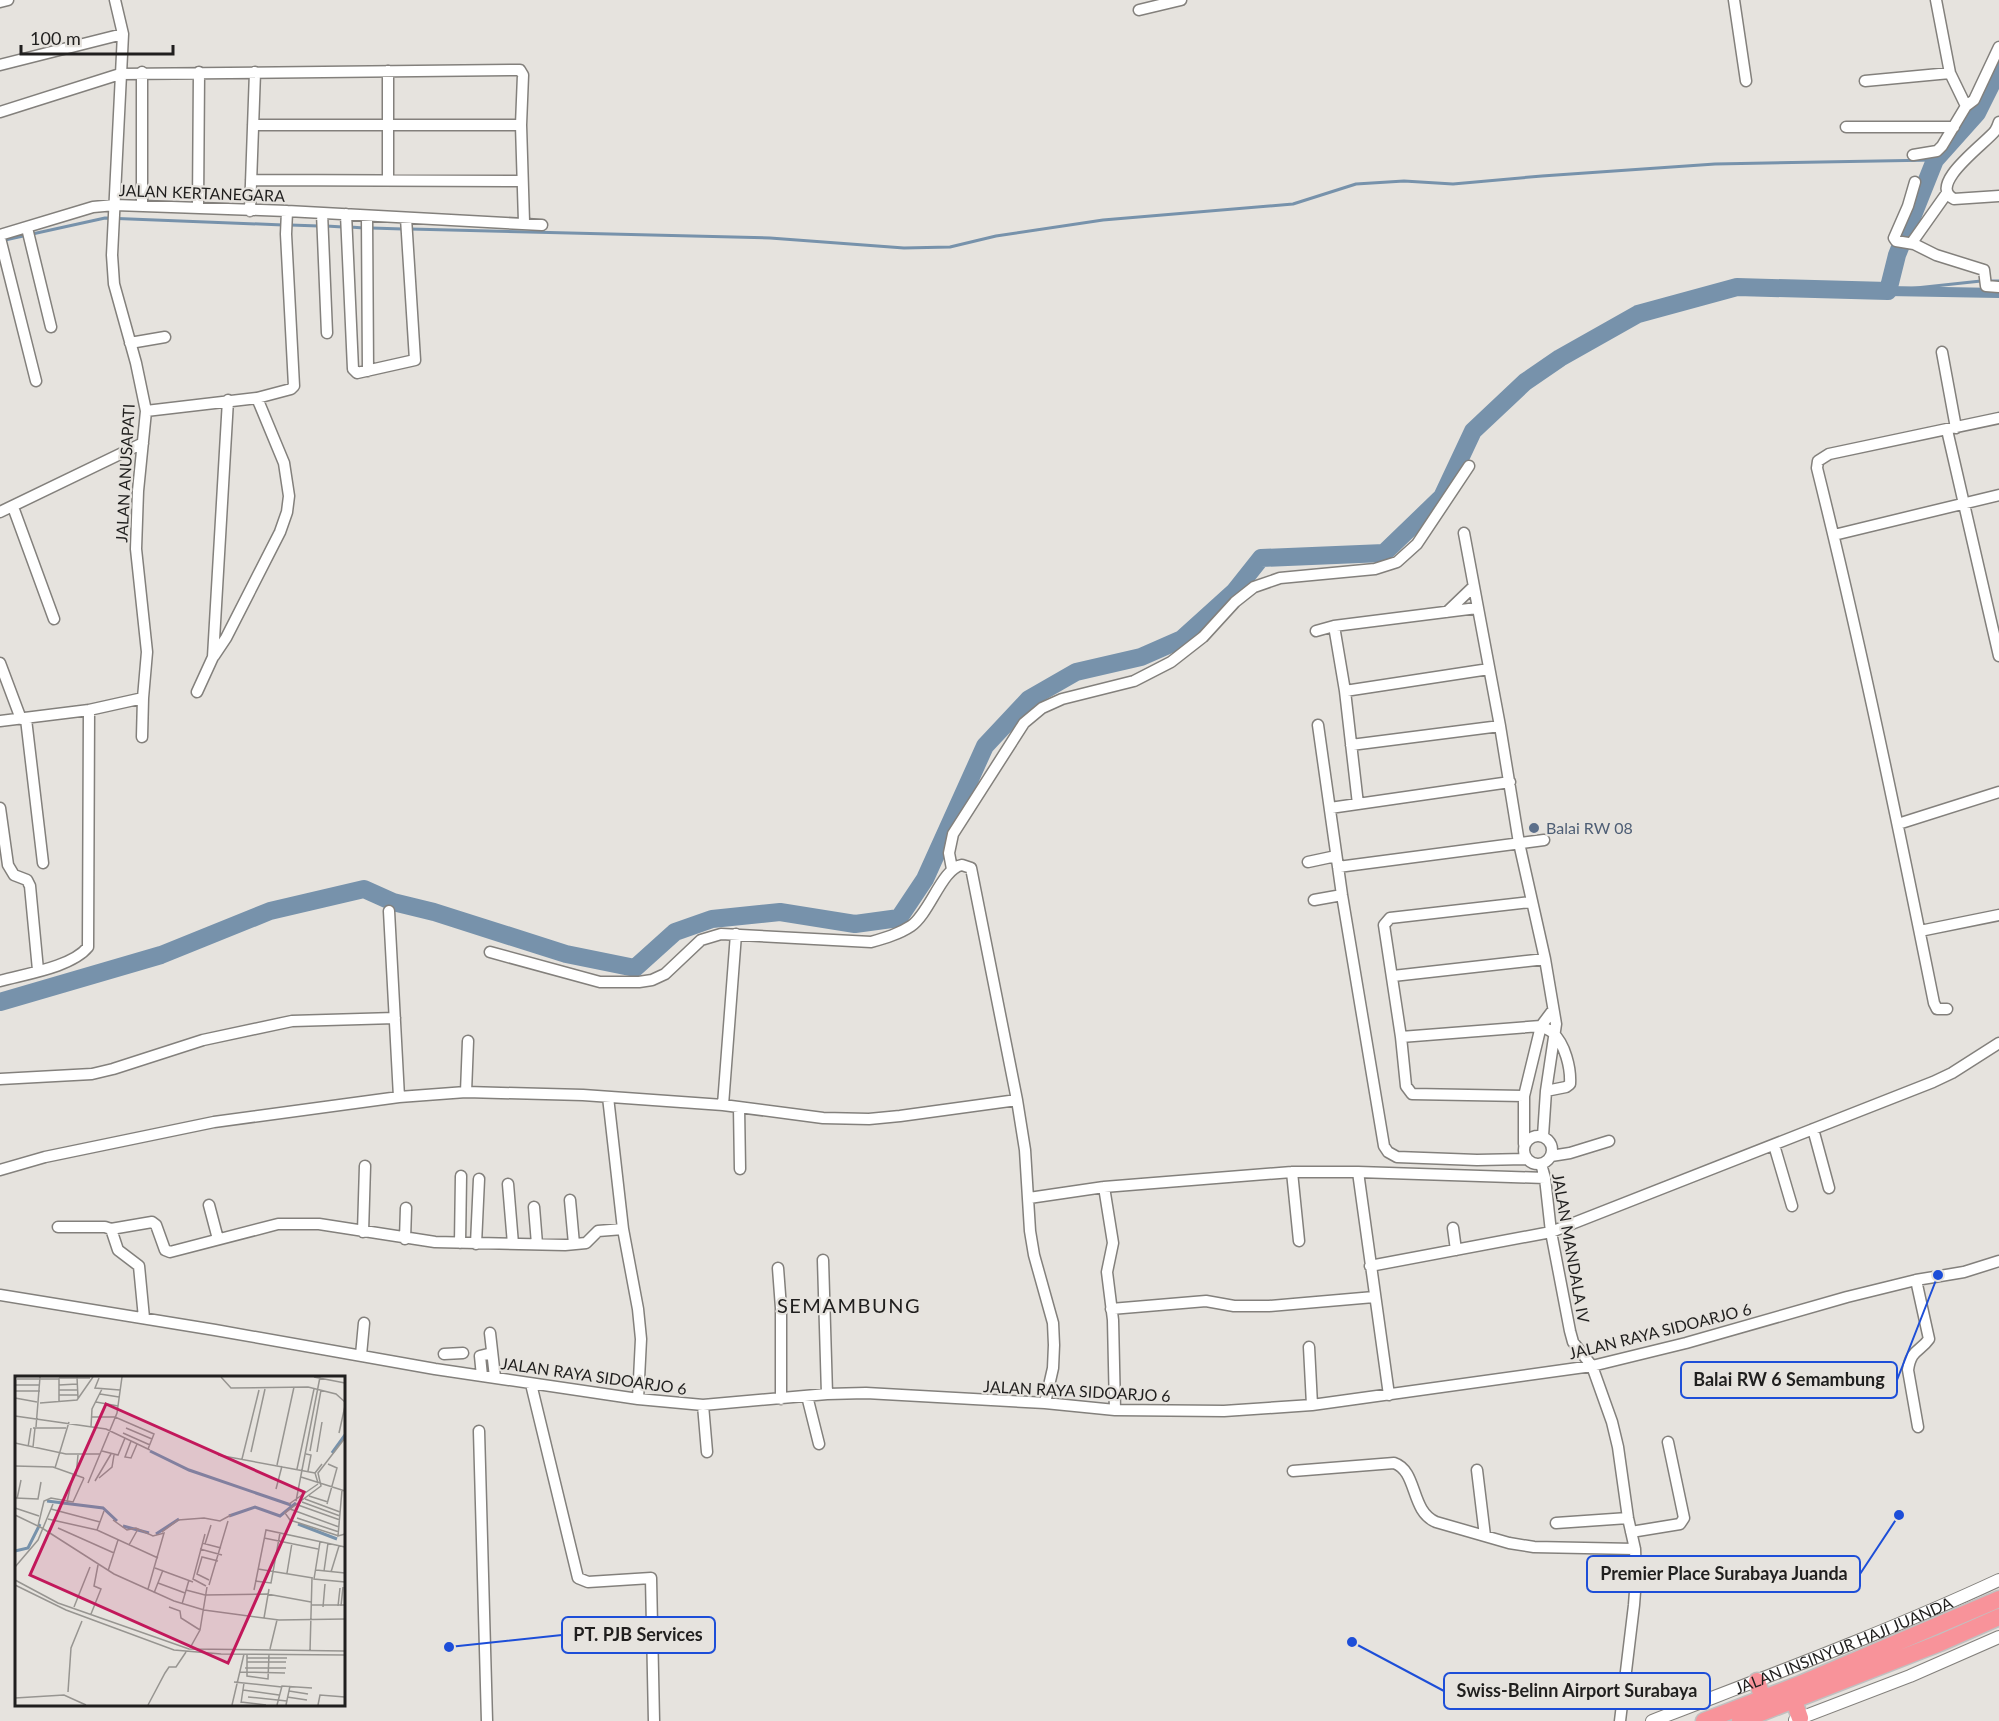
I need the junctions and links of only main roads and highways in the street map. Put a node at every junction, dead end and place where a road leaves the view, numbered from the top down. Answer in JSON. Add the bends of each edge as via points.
{"nodes":[{"id":1,"x":1999,"y":1599,"type":"edge"},
{"id":2,"x":1999,"y":1617,"type":"edge"},
{"id":3,"x":1757,"y":1681,"type":"road end"},
{"id":4,"x":1763,"y":1698,"type":"junction"},
{"id":5,"x":1794,"y":1701,"type":"junction"},
{"id":6,"x":1797,"y":1720,"type":"edge"},
{"id":7,"x":1704,"y":1721,"type":"edge"},
{"id":8,"x":1740,"y":1721,"type":"edge"}],
"edges":[{"from":1,"to":4,"type":"highway","name":"JALAN INSINYUR HAJI JUANDA"},
{"from":2,"to":5,"type":"highway","name":"JALAN INSINYUR HAJI JUANDA","via":[[1943,1651]]},
{"from":3,"to":4,"type":"highway"},
{"from":4,"to":7,"type":"highway","name":"JALAN INSINYUR HAJI JUANDA"},
{"from":5,"to":6,"type":"highway"},
{"from":5,"to":8,"type":"highway","name":"JALAN INSINYUR HAJI JUANDA"}]}
